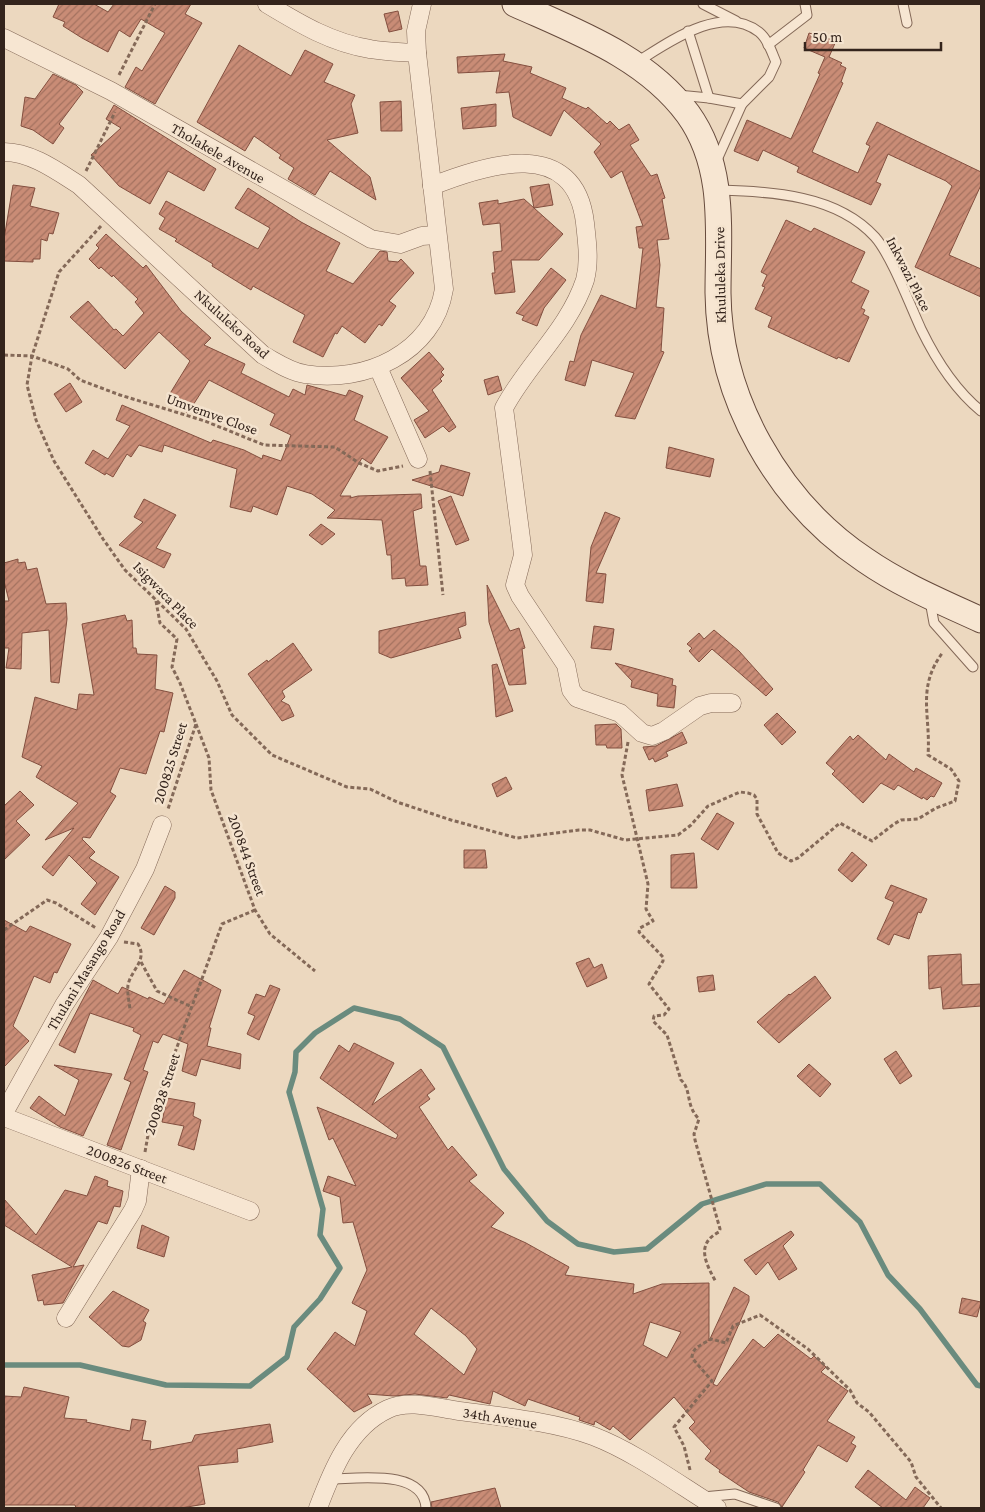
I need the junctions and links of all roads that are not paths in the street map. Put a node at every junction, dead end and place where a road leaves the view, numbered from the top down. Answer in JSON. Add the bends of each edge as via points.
{"nodes":[{"id":1,"x":267,"y":4,"type":"edge"},
{"id":2,"x":422,"y":4,"type":"edge"},
{"id":3,"x":515,"y":4,"type":"edge"},
{"id":4,"x":703,"y":4,"type":"edge"},
{"id":5,"x":805,"y":4,"type":"edge"},
{"id":6,"x":903,"y":4,"type":"edge"},
{"id":7,"x":907,"y":23,"type":"dead end"},
{"id":8,"x":746,"y":26,"type":"junction"},
{"id":9,"x":688,"y":31,"type":"junction"},
{"id":10,"x":4,"y":38,"type":"edge"},
{"id":11,"x":768,"y":45,"type":"junction"},
{"id":12,"x":417,"y":52,"type":"junction"},
{"id":13,"x":635,"y":63,"type":"junction"},
{"id":14,"x":672,"y":95,"type":"junction"},
{"id":15,"x":709,"y":98,"type":"junction"},
{"id":16,"x":742,"y":104,"type":"junction"},
{"id":17,"x":4,"y":152,"type":"edge"},
{"id":18,"x":715,"y":179,"type":"junction"},
{"id":19,"x":432,"y":186,"type":"junction"},
{"id":20,"x":436,"y":235,"type":"junction"},
{"id":21,"x":378,"y":367,"type":"junction"},
{"id":22,"x":981,"y":411,"type":"edge"},
{"id":23,"x":418,"y":459,"type":"road end"},
{"id":24,"x":929,"y":596,"type":"junction"},
{"id":25,"x":981,"y":620,"type":"edge"},
{"id":26,"x":973,"y":667,"type":"dead end"},
{"id":27,"x":732,"y":703,"type":"dead end"},
{"id":28,"x":162,"y":825,"type":"road end"},
{"id":29,"x":4,"y":1113,"type":"edge"},
{"id":30,"x":4,"y":1118,"type":"edge"},
{"id":31,"x":141,"y":1169,"type":"junction"},
{"id":32,"x":250,"y":1211,"type":"dead end"},
{"id":33,"x":66,"y":1318,"type":"dead end"},
{"id":34,"x":329,"y":1479,"type":"junction"},
{"id":35,"x":700,"y":1498,"type":"junction"},
{"id":36,"x":318,"y":1508,"type":"edge"},
{"id":37,"x":426,"y":1508,"type":"edge"},
{"id":38,"x":717,"y":1508,"type":"edge"},
{"id":39,"x":776,"y":1508,"type":"edge"}],
"edges":[{"from":1,"to":12,"type":"street","via":[[309,29],[338,41],[370,50]]},
{"from":2,"to":12,"type":"street","name":"Nkululeko Road","via":[[416,31]]},
{"from":3,"to":13,"type":"street","name":"Khululeka Drive","via":[[615,50]]},
{"from":4,"to":8,"type":"lane"},
{"from":5,"to":11,"type":"lane","via":[[807,14],[802,21]]},
{"from":6,"to":7,"type":"lane"},
{"from":8,"to":9,"type":"lane","via":[[714,23]]},
{"from":8,"to":11,"type":"lane","via":[[760,32]]},
{"from":9,"to":13,"type":"lane"},
{"from":9,"to":15,"type":"lane"},
{"from":10,"to":20,"type":"street","name":"Tholakele Avenue","via":[[117,95],[371,239],[400,244]]},
{"from":11,"to":16,"type":"lane","via":[[776,62],[773,70]]},
{"from":12,"to":19,"type":"street","name":"Nkululeko Road"},
{"from":13,"to":14,"type":"street","name":"Khululeka Drive"},
{"from":14,"to":15,"type":"lane"},
{"from":14,"to":18,"type":"street","name":"Khululeka Drive","via":[[701,135]]},
{"from":15,"to":16,"type":"lane"},
{"from":16,"to":18,"type":"lane"},
{"from":17,"to":21,"type":"street","name":"Nkululeko Road","via":[[33,160],[79,185],[263,355],[285,368],[325,376],[349,375]]},
{"from":18,"to":22,"type":"lane","name":"Inkwazi Place","via":[[794,195],[836,210],[875,237],[927,341],[951,381]]},
{"from":18,"to":24,"type":"street","name":"Khululeka Drive","via":[[718,314],[731,378],[758,442],[817,523],[866,561]]},
{"from":19,"to":20,"type":"street","name":"Nkululeko Road"},
{"from":19,"to":27,"type":"street","via":[[460,175],[516,162],[546,166],[565,177],[584,213],[588,257],[585,280],[568,315],[504,408],[523,555],[515,585],[566,666],[571,690],[577,698],[620,713],[642,733],[652,736],[700,706]]},
{"from":20,"to":21,"type":"street","name":"Nkululeko Road","via":[[444,289],[440,308],[426,332],[412,346]]},
{"from":21,"to":23,"type":"street"},
{"from":24,"to":25,"type":"street","name":"Khululeka Drive"},
{"from":24,"to":26,"type":"lane","via":[[934,623]]},
{"from":28,"to":29,"type":"street","name":"Thulani Masango Road","via":[[146,869],[109,937],[64,1005]]},
{"from":30,"to":31,"type":"street","name":"200826 Street"},
{"from":31,"to":32,"type":"street","name":"200826 Street"},
{"from":31,"to":33,"type":"street","via":[[133,1210]]},
{"from":34,"to":35,"type":"street","name":"34th Avenue","via":[[346,1448],[378,1414],[396,1406],[421,1405],[524,1420],[593,1436]]},
{"from":34,"to":36,"type":"street","name":"34th Avenue"},
{"from":34,"to":37,"type":"lane","via":[[399,1479],[420,1492]]},
{"from":35,"to":38,"type":"street","name":"34th Avenue"},
{"from":35,"to":39,"type":"lane","via":[[735,1494]]}]}
